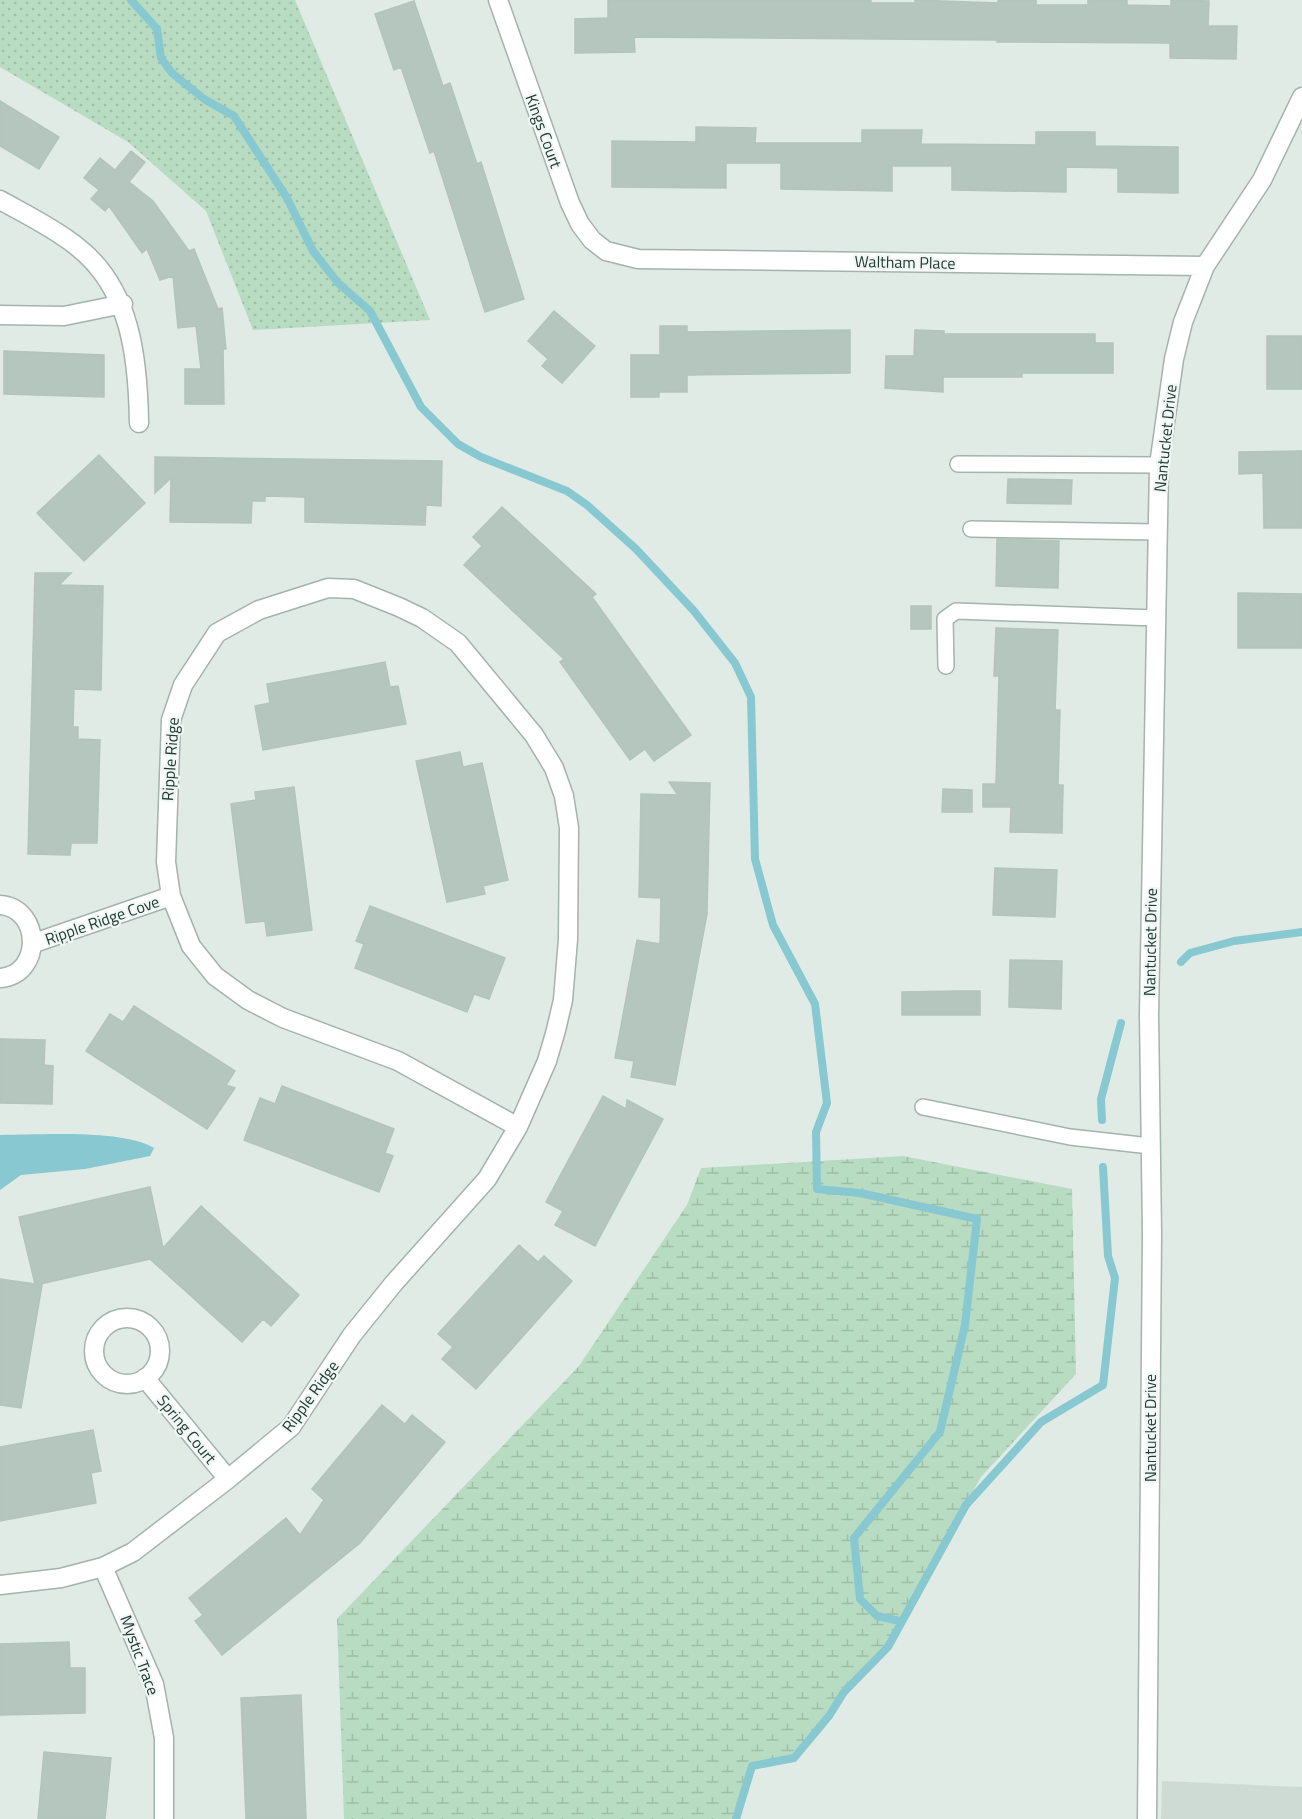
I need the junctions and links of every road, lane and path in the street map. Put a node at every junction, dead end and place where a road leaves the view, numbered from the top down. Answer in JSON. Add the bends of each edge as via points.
{"nodes":[{"id":1,"x":498,"y":0,"type":"edge"},
{"id":2,"x":1302,"y":98,"type":"edge"},
{"id":3,"x":0,"y":200,"type":"edge"},
{"id":4,"x":606,"y":251,"type":"joint"},
{"id":5,"x":1205,"y":266,"type":"junction"},
{"id":6,"x":123,"y":304,"type":"junction"},
{"id":7,"x":0,"y":315,"type":"edge"},
{"id":8,"x":139,"y":423,"type":"dead end"},
{"id":9,"x":958,"y":464,"type":"dead end"},
{"id":10,"x":1159,"y":465,"type":"junction"},
{"id":11,"x":971,"y":529,"type":"dead end"},
{"id":12,"x":1158,"y":531,"type":"junction"},
{"id":13,"x":1156,"y":618,"type":"junction"},
{"id":14,"x":946,"y":666,"type":"dead end"},
{"id":15,"x":171,"y":896,"type":"junction"},
{"id":16,"x":0,"y":905,"type":"edge"},
{"id":17,"x":34,"y":943,"type":"junction"},
{"id":18,"x":0,"y":978,"type":"edge"},
{"id":19,"x":923,"y":1107,"type":"dead end"},
{"id":20,"x":518,"y":1127,"type":"junction"},
{"id":21,"x":1150,"y":1146,"type":"junction"},
{"id":22,"x":146,"y":1378,"type":"dead end"},
{"id":23,"x":228,"y":1479,"type":"junction"},
{"id":24,"x":104,"y":1568,"type":"junction"},
{"id":25,"x":0,"y":1585,"type":"edge"},
{"id":26,"x":164,"y":1819,"type":"edge"},
{"id":27,"x":1147,"y":1819,"type":"edge"}],
"edges":[{"from":1,"to":4,"type":"street","name":"Kings Court","via":[[570,203],[592,240]]},
{"from":2,"to":5,"type":"street","name":"Nantucket Drive","via":[[1262,180]]},
{"from":3,"to":6,"type":"street","via":[[75,245]]},
{"from":4,"to":5,"type":"street","name":"Waltham Place","via":[[638,259]]},
{"from":5,"to":10,"type":"street","name":"Nantucket Drive","via":[[1183,322],[1174,359]]},
{"from":6,"to":7,"type":"street","via":[[64,316]]},
{"from":6,"to":8,"type":"street","via":[[138,371]]},
{"from":9,"to":10,"type":"lane"},
{"from":10,"to":12,"type":"street","name":"Nantucket Drive"},
{"from":11,"to":12,"type":"lane"},
{"from":12,"to":13,"type":"street","name":"Nantucket Drive"},
{"from":13,"to":14,"type":"lane","via":[[956,611],[945,619]]},
{"from":13,"to":21,"type":"street","name":"Nantucket Drive"},
{"from":15,"to":17,"type":"street","name":"Ripple Ridge Cove"},
{"from":15,"to":20,"type":"street","name":"Ripple Ridge","via":[[191,946],[215,976],[248,1000],[283,1018],[398,1061]]},
{"from":15,"to":20,"type":"street","name":"Ripple Ridge","via":[[166,862],[171,720],[183,685],[217,633],[259,610],[328,588],[354,590],[422,618],[458,643],[508,702],[554,768],[564,796],[569,839],[568,939],[562,1000],[547,1061]]},
{"from":16,"to":17,"type":"street","name":"Ripple Ridge Cove","via":[[18,911],[27,920]]},
{"from":17,"to":18,"type":"street","name":"Ripple Ridge Cove","via":[[25,965]]},
{"from":19,"to":21,"type":"lane","via":[[1070,1137]]},
{"from":20,"to":23,"type":"street","name":"Ripple Ridge","via":[[487,1179],[352,1335],[291,1427]]},
{"from":21,"to":27,"type":"street","name":"Nantucket Drive"},
{"from":22,"to":23,"type":"street","name":"Spring Court"},
{"from":23,"to":24,"type":"street","name":"Ripple Ridge","via":[[133,1551]]},
{"from":24,"to":25,"type":"street","name":"Ripple Ridge","via":[[31,1584]]},
{"from":24,"to":26,"type":"street","name":"Mystic Trace","via":[[154,1684],[164,1738]]}]}
